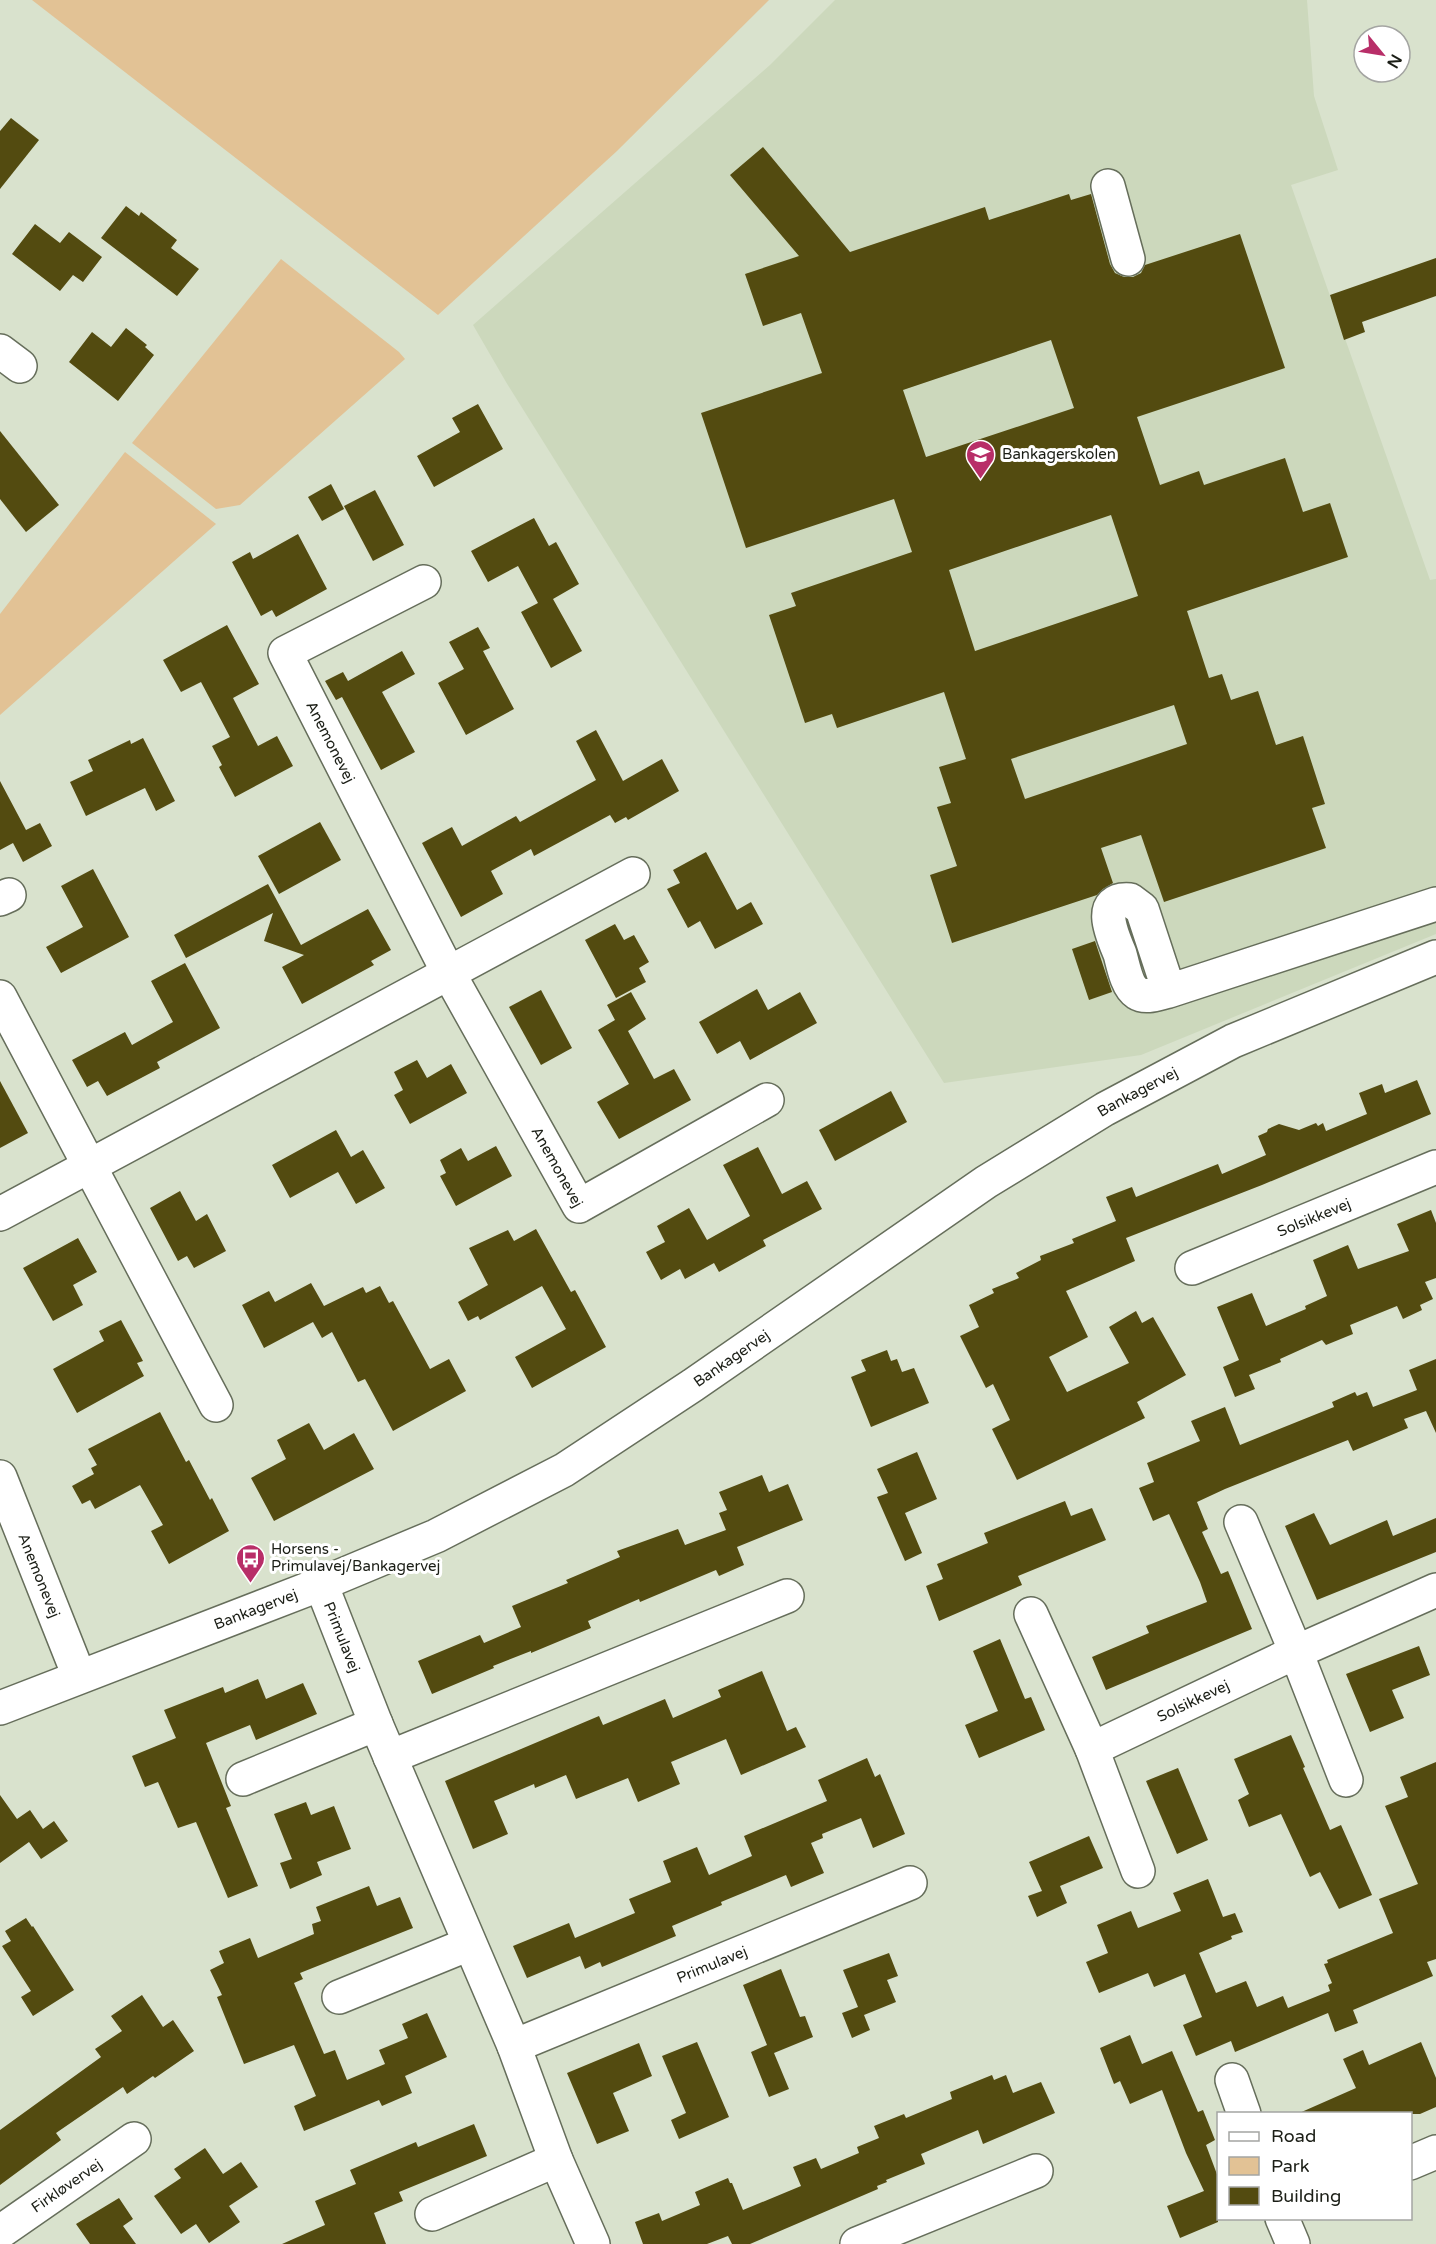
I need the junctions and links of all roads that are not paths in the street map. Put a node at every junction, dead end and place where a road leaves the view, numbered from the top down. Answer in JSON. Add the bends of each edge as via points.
{"nodes":[{"id":1,"x":1108,"y":186,"type":"dead end"},
{"id":2,"x":1128,"y":259,"type":"dead end"},
{"id":3,"x":424,"y":582,"type":"dead end"},
{"id":4,"x":633,"y":874,"type":"dead end"},
{"id":5,"x":1436,"y":904,"type":"edge"},
{"id":6,"x":1436,"y":957,"type":"edge"},
{"id":7,"x":448,"y":972,"type":"junction"},
{"id":8,"x":1169,"y":991,"type":"dead end"},
{"id":9,"x":0,"y":997,"type":"edge"},
{"id":10,"x":766,"y":1100,"type":"dead end"},
{"id":11,"x":90,"y":1166,"type":"junction"},
{"id":12,"x":1436,"y":1167,"type":"edge"},
{"id":13,"x":0,"y":1214,"type":"edge"},
{"id":14,"x":1192,"y":1268,"type":"dead end"},
{"id":15,"x":216,"y":1405,"type":"dead end"},
{"id":16,"x":0,"y":1477,"type":"edge"},
{"id":17,"x":1241,"y":1522,"type":"dead end"},
{"id":18,"x":321,"y":1584,"type":"junction"},
{"id":19,"x":1436,"y":1590,"type":"edge"},
{"id":20,"x":788,"y":1596,"type":"dead end"},
{"id":21,"x":1031,"y":1614,"type":"dead end"},
{"id":22,"x":1296,"y":1652,"type":"junction"},
{"id":23,"x":79,"y":1676,"type":"junction"},
{"id":24,"x":0,"y":1708,"type":"edge"},
{"id":25,"x":376,"y":1724,"type":"junction"},
{"id":26,"x":1092,"y":1749,"type":"junction"},
{"id":27,"x":390,"y":1757,"type":"junction"},
{"id":28,"x":243,"y":1779,"type":"dead end"},
{"id":29,"x":1346,"y":1780,"type":"dead end"},
{"id":30,"x":1138,"y":1871,"type":"dead end"},
{"id":31,"x":910,"y":1883,"type":"dead end"},
{"id":32,"x":469,"y":1944,"type":"junction"},
{"id":33,"x":339,"y":1997,"type":"dead end"},
{"id":34,"x":514,"y":2046,"type":"junction"},
{"id":35,"x":1232,"y":2080,"type":"dead end"},
{"id":36,"x":1243,"y":2112,"type":"edge"},
{"id":37,"x":134,"y":2139,"type":"dead end"},
{"id":38,"x":1436,"y":2152,"type":"edge"},
{"id":39,"x":556,"y":2160,"type":"junction"},
{"id":40,"x":1412,"y":2162,"type":"edge"},
{"id":41,"x":1035,"y":2171,"type":"dead end"},
{"id":42,"x":432,"y":2214,"type":"dead end"},
{"id":43,"x":1283,"y":2220,"type":"edge"},
{"id":44,"x":0,"y":2232,"type":"edge"},
{"id":45,"x":593,"y":2244,"type":"edge"},
{"id":46,"x":857,"y":2244,"type":"edge"},
{"id":47,"x":1293,"y":2244,"type":"edge"}],
"edges":[{"from":1,"to":2,"type":"street"},
{"from":3,"to":7,"type":"street","name":"Anemonevej","via":[[285,653]]},
{"from":4,"to":7,"type":"street"},
{"from":5,"to":8,"type":"street"},
{"from":6,"to":18,"type":"street","name":"Bankagervej","via":[[1233,1041],[1105,1109],[986,1182],[564,1470],[436,1536]]},
{"from":7,"to":10,"type":"street","name":"Anemonevej","via":[[579,1206]]},
{"from":7,"to":11,"type":"street"},
{"from":9,"to":11,"type":"street"},
{"from":11,"to":13,"type":"street"},
{"from":11,"to":15,"type":"street"},
{"from":12,"to":14,"type":"street","name":"Solsikkevej"},
{"from":16,"to":23,"type":"street","name":"Anemonevej"},
{"from":17,"to":22,"type":"street"},
{"from":18,"to":23,"type":"street","name":"Bankagervej"},
{"from":18,"to":25,"type":"street","name":"Primulavej"},
{"from":19,"to":22,"type":"street","name":"Solsikkevej"},
{"from":20,"to":27,"type":"street"},
{"from":21,"to":26,"type":"street"},
{"from":22,"to":26,"type":"street","name":"Solsikkevej"},
{"from":22,"to":29,"type":"street"},
{"from":23,"to":24,"type":"street","name":"Bankagervej"},
{"from":25,"to":27,"type":"street","name":"Primulavej"},
{"from":25,"to":28,"type":"street"},
{"from":26,"to":30,"type":"street"},
{"from":27,"to":32,"type":"street","name":"Primulavej"},
{"from":31,"to":34,"type":"street","name":"Primulavej"},
{"from":32,"to":33,"type":"street"},
{"from":32,"to":34,"type":"street","name":"Primulavej"},
{"from":34,"to":39,"type":"street","name":"Primulavej"},
{"from":35,"to":36,"type":"street"},
{"from":37,"to":44,"type":"street","name":"Firkløvervej"},
{"from":38,"to":40,"type":"street"},
{"from":39,"to":42,"type":"street"},
{"from":39,"to":45,"type":"street","name":"Primulavej"},
{"from":41,"to":46,"type":"street"},
{"from":43,"to":47,"type":"street"}]}
